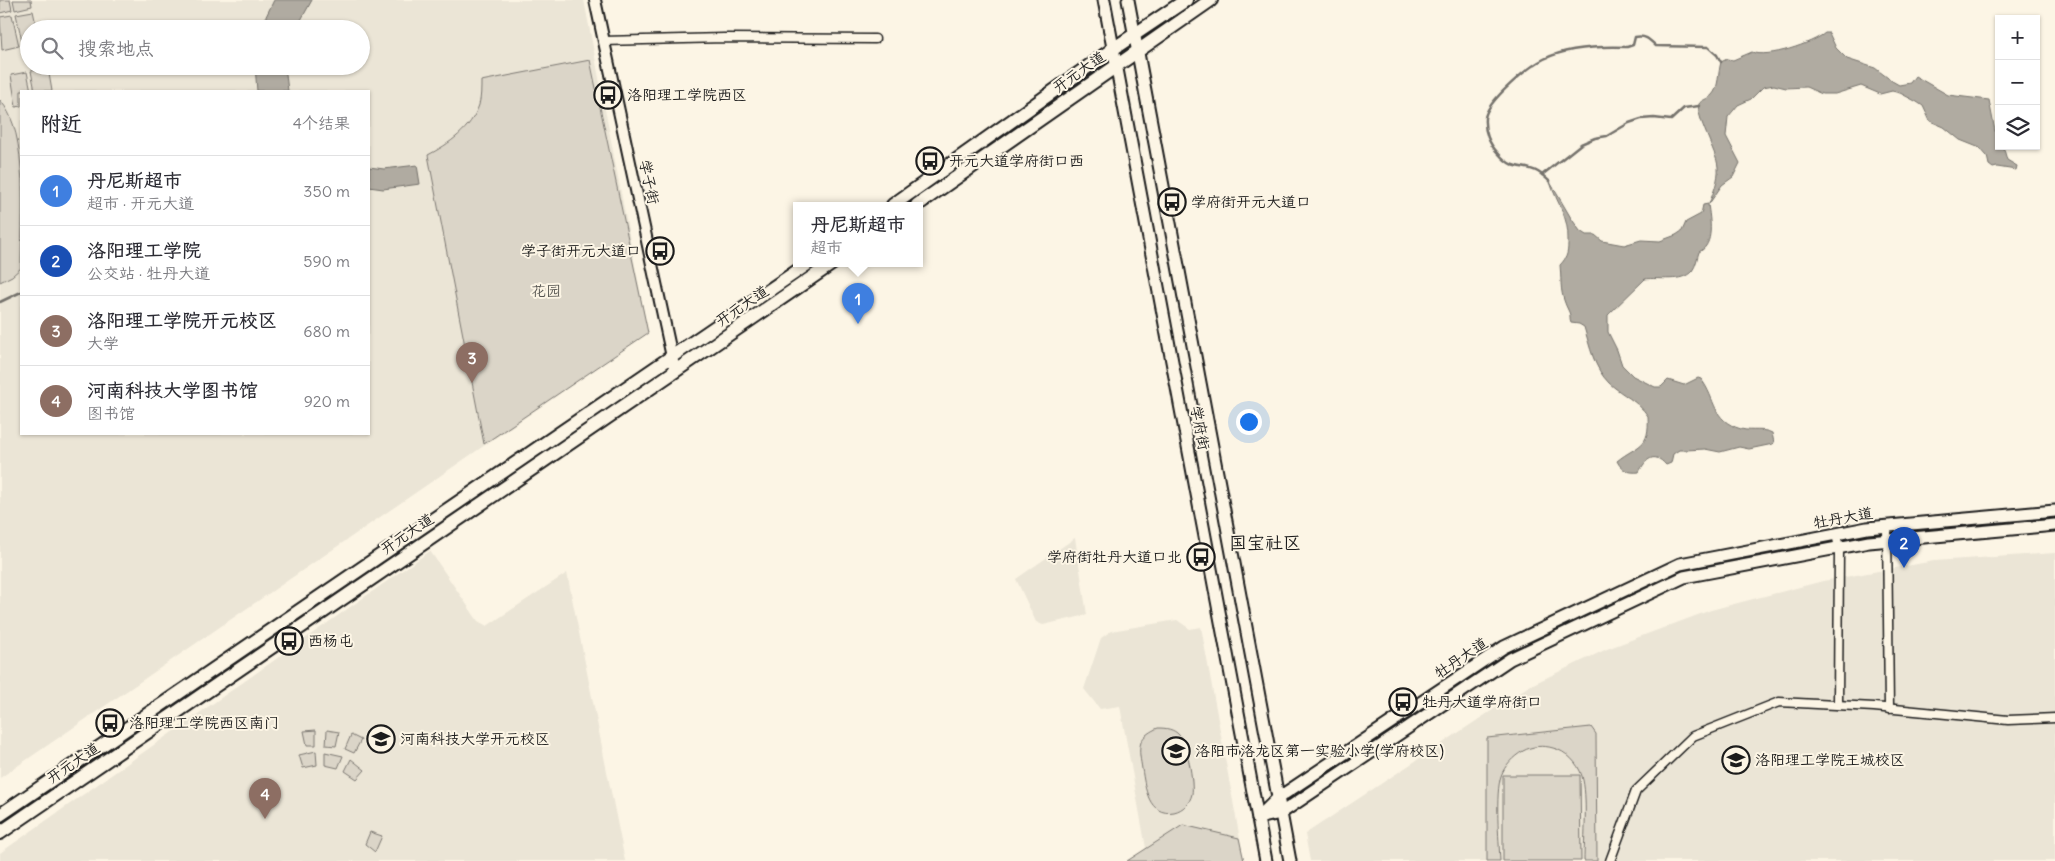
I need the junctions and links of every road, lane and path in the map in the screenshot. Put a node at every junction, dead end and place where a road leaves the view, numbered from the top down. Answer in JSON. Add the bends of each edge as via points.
{"nodes":[{"id":1,"x":597,"y":0,"type":"edge"},
{"id":2,"x":1104,"y":0,"type":"edge"},
{"id":3,"x":1128,"y":0,"type":"edge"},
{"id":4,"x":1186,"y":0,"type":"edge"},
{"id":5,"x":1211,"y":0,"type":"edge"},
{"id":6,"x":1134,"y":35,"type":"junction"},
{"id":7,"x":876,"y":39,"type":"dead end"},
{"id":8,"x":605,"y":40,"type":"junction"},
{"id":9,"x":1113,"y":49,"type":"junction"},
{"id":10,"x":1137,"y":51,"type":"junction"},
{"id":11,"x":1116,"y":66,"type":"junction"},
{"id":12,"x":896,"y":202,"type":"edge"},
{"id":13,"x":921,"y":202,"type":"edge"},
{"id":14,"x":803,"y":267,"type":"edge"},
{"id":15,"x":827,"y":267,"type":"edge"},
{"id":16,"x":672,"y":356,"type":"junction"},
{"id":17,"x":676,"y":370,"type":"junction"},
{"id":18,"x":2055,"y":511,"type":"edge"},
{"id":19,"x":2055,"y":525,"type":"edge"},
{"id":20,"x":1887,"y":526,"type":"junction"},
{"id":21,"x":1836,"y":534,"type":"junction"},
{"id":22,"x":1888,"y":540,"type":"junction"},
{"id":23,"x":1839,"y":548,"type":"junction"},
{"id":24,"x":1838,"y":705,"type":"junction"},
{"id":25,"x":1889,"y":709,"type":"junction"},
{"id":26,"x":2055,"y":718,"type":"edge"},
{"id":27,"x":1278,"y":798,"type":"junction"},
{"id":28,"x":1282,"y":813,"type":"junction"},
{"id":29,"x":0,"y":815,"type":"edge"},
{"id":30,"x":1258,"y":818,"type":"junction"},
{"id":31,"x":0,"y":833,"type":"edge"},
{"id":32,"x":1266,"y":861,"type":"edge"},
{"id":33,"x":1290,"y":861,"type":"edge"},
{"id":34,"x":1610,"y":861,"type":"edge"}],
"edges":[{"from":1,"to":8,"type":"street","name":"学子街"},
{"from":2,"to":9,"type":"main road","name":"学府街"},
{"from":3,"to":6,"type":"main road","name":"学府街"},
{"from":4,"to":6,"type":"main road","name":"开元大道"},
{"from":5,"to":10,"type":"main road","name":"开元大道"},
{"from":6,"to":9,"type":"main road","name":"开元大道"},
{"from":6,"to":10,"type":"main road","name":"学府街"},
{"from":7,"to":8,"type":"street"},
{"from":8,"to":16,"type":"street","name":"学子街"},
{"from":9,"to":11,"type":"main road","name":"学府街"},
{"from":9,"to":12,"type":"main road","name":"开元大道"},
{"from":10,"to":11,"type":"main road","name":"开元大道"},
{"from":10,"to":27,"type":"main road","name":"学府街"},
{"from":11,"to":13,"type":"main road","name":"开元大道"},
{"from":11,"to":30,"type":"main road","name":"学府街"},
{"from":14,"to":16,"type":"main road","name":"开元大道"},
{"from":15,"to":17,"type":"main road","name":"开元大道"},
{"from":16,"to":17,"type":"street","name":"学子街"},
{"from":16,"to":29,"type":"main road","name":"开元大道"},
{"from":17,"to":31,"type":"main road","name":"开元大道"},
{"from":18,"to":20,"type":"main road","name":"牡丹大道"},
{"from":19,"to":22,"type":"main road","name":"牡丹大道"},
{"from":20,"to":21,"type":"main road","name":"牡丹大道"},
{"from":20,"to":22,"type":"street"},
{"from":21,"to":23,"type":"street"},
{"from":21,"to":27,"type":"main road","name":"牡丹大道","via":[[1680,564],[1565,618],[1504,647]]},
{"from":22,"to":23,"type":"main road","name":"牡丹大道"},
{"from":22,"to":25,"type":"street"},
{"from":23,"to":24,"type":"street"},
{"from":23,"to":28,"type":"main road","name":"牡丹大道","via":[[1684,577],[1519,655]]},
{"from":24,"to":25,"type":"street"},
{"from":24,"to":34,"type":"street","via":[[1779,702],[1693,736],[1636,791]]},
{"from":25,"to":26,"type":"street","via":[[2008,720]]},
{"from":27,"to":28,"type":"main road","name":"学府街"},
{"from":27,"to":30,"type":"main road","name":"牡丹大道"},
{"from":28,"to":30,"type":"main road","name":"牡丹大道"},
{"from":28,"to":33,"type":"main road","name":"学府街"},
{"from":30,"to":32,"type":"main road","name":"学府街"}]}
